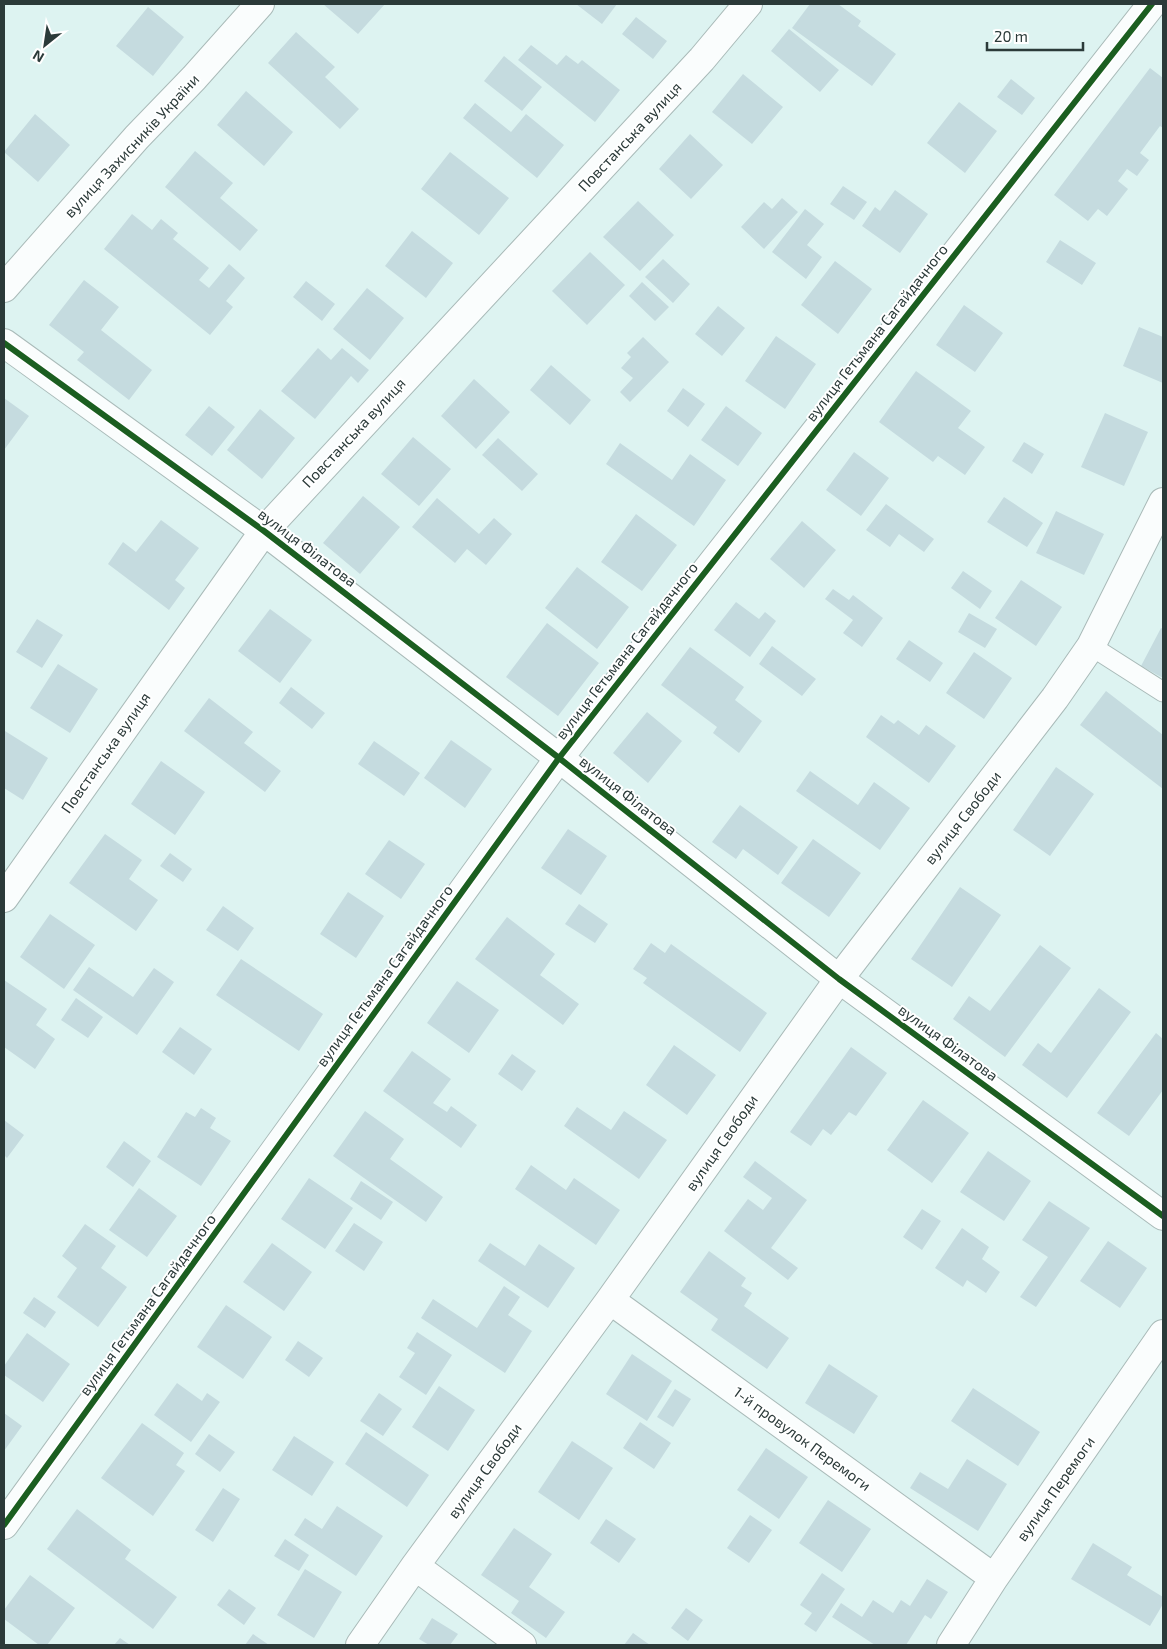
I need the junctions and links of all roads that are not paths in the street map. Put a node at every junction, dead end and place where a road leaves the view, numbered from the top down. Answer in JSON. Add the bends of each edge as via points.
{"nodes":[{"id":1,"x":260,"y":4,"type":"edge"},
{"id":2,"x":748,"y":4,"type":"edge"},
{"id":3,"x":1152,"y":4,"type":"edge"},
{"id":4,"x":4,"y":288,"type":"edge"},
{"id":5,"x":4,"y":342,"type":"edge"},
{"id":6,"x":1163,"y":502,"type":"edge"},
{"id":7,"x":264,"y":531,"type":"junction"},
{"id":8,"x":1091,"y":646,"type":"junction"},
{"id":9,"x":1163,"y":692,"type":"edge"},
{"id":10,"x":559,"y":758,"type":"junction"},
{"id":11,"x":4,"y":898,"type":"edge"},
{"id":12,"x":839,"y":979,"type":"junction"},
{"id":13,"x":1163,"y":1216,"type":"edge"},
{"id":14,"x":610,"y":1300,"type":"junction"},
{"id":15,"x":1163,"y":1334,"type":"edge"},
{"id":16,"x":4,"y":1525,"type":"edge"},
{"id":17,"x":415,"y":1566,"type":"junction"},
{"id":18,"x":994,"y":1578,"type":"junction"},
{"id":19,"x":360,"y":1645,"type":"edge"},
{"id":20,"x":522,"y":1645,"type":"edge"},
{"id":21,"x":951,"y":1645,"type":"edge"}],
"edges":[{"from":1,"to":4,"type":"street","name":"вулиця Захисників України"},
{"from":2,"to":7,"type":"street","name":"Повстанська вулиця","via":[[702,60]]},
{"from":3,"to":10,"type":"street","name":"вулиця Гетьмана Сагайдачного"},
{"from":5,"to":7,"type":"street","name":"вулиця Філатова"},
{"from":6,"to":8,"type":"street","name":"вулиця Свободи"},
{"from":7,"to":10,"type":"street","name":"вулиця Філатова"},
{"from":7,"to":11,"type":"street","name":"Повстанська вулиця"},
{"from":8,"to":9,"type":"lane"},
{"from":8,"to":12,"type":"street","name":"вулиця Свободи","via":[[1055,698]]},
{"from":10,"to":12,"type":"street","name":"вулиця Філатова"},
{"from":10,"to":16,"type":"street","name":"вулиця Гетьмана Сагайдачного"},
{"from":12,"to":13,"type":"street","name":"вулиця Філатова"},
{"from":12,"to":14,"type":"street","name":"вулиця Свободи"},
{"from":14,"to":17,"type":"street","name":"вулиця Свободи"},
{"from":14,"to":18,"type":"street","name":"1-й провулок Перемоги"},
{"from":15,"to":18,"type":"street","name":"вулиця Перемоги"},
{"from":17,"to":19,"type":"street","name":"вулиця Свободи"},
{"from":17,"to":20,"type":"street"},
{"from":18,"to":21,"type":"street","name":"вулиця Перемоги"}]}
